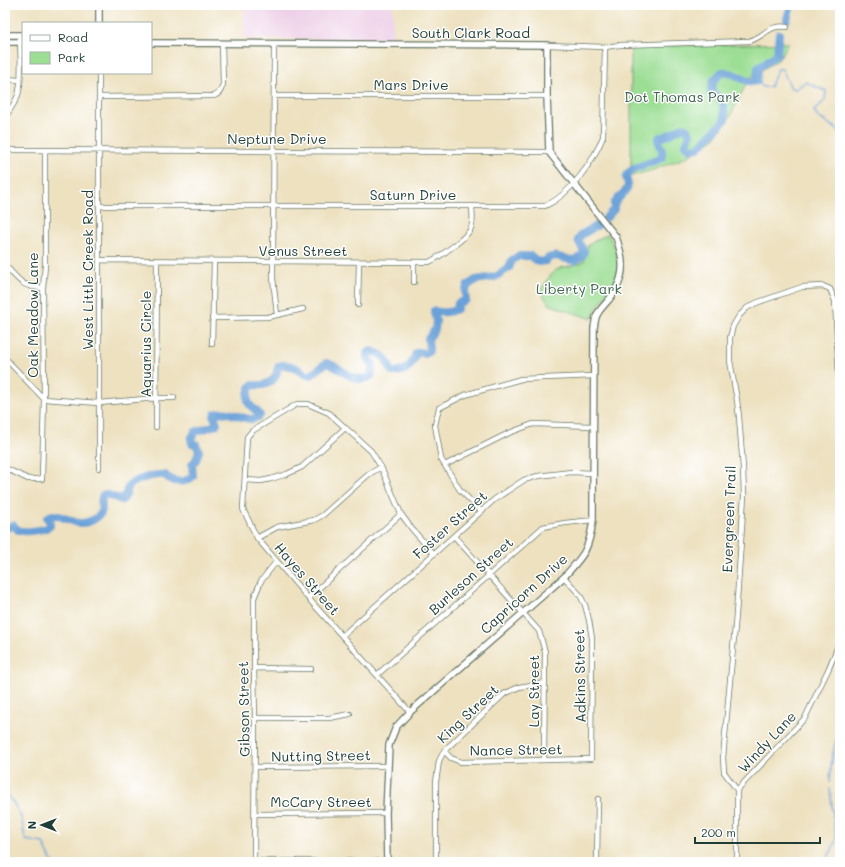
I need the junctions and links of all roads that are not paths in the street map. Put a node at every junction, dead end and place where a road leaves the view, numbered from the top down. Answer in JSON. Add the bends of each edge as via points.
{"nodes":[{"id":1,"x":99,"y":5,"type":"edge"},
{"id":2,"x":99,"y":22,"type":"edge"},
{"id":3,"x":787,"y":27,"type":"dead end"},
{"id":4,"x":5,"y":35,"type":"edge"},
{"id":5,"x":22,"y":35,"type":"edge"},
{"id":6,"x":5,"y":42,"type":"edge"},
{"id":7,"x":22,"y":42,"type":"edge"},
{"id":8,"x":152,"y":43,"type":"edge"},
{"id":9,"x":222,"y":43,"type":"junction"},
{"id":10,"x":274,"y":44,"type":"junction"},
{"id":11,"x":547,"y":45,"type":"junction"},
{"id":12,"x":605,"y":47,"type":"junction"},
{"id":13,"x":99,"y":74,"type":"edge"},
{"id":14,"x":5,"y":79,"type":"edge"},
{"id":15,"x":20,"y":80,"type":"junction"},
{"id":16,"x":274,"y":96,"type":"junction"},
{"id":17,"x":547,"y":96,"type":"junction"},
{"id":18,"x":99,"y":97,"type":"junction"},
{"id":19,"x":5,"y":117,"type":"edge"},
{"id":20,"x":5,"y":150,"type":"edge"},
{"id":21,"x":45,"y":150,"type":"junction"},
{"id":22,"x":99,"y":150,"type":"junction"},
{"id":23,"x":274,"y":150,"type":"junction"},
{"id":24,"x":549,"y":152,"type":"junction"},
{"id":25,"x":574,"y":184,"type":"junction"},
{"id":26,"x":99,"y":206,"type":"junction"},
{"id":27,"x":274,"y":206,"type":"junction"},
{"id":28,"x":472,"y":206,"type":"junction"},
{"id":29,"x":99,"y":260,"type":"junction"},
{"id":30,"x":157,"y":261,"type":"junction"},
{"id":31,"x":214,"y":261,"type":"junction"},
{"id":32,"x":273,"y":261,"type":"junction"},
{"id":33,"x":359,"y":262,"type":"junction"},
{"id":34,"x":414,"y":263,"type":"junction"},
{"id":35,"x":5,"y":265,"type":"edge"},
{"id":36,"x":414,"y":282,"type":"dead end"},
{"id":37,"x":43,"y":288,"type":"junction"},
{"id":38,"x":358,"y":305,"type":"dead end"},
{"id":39,"x":304,"y":309,"type":"dead end"},
{"id":40,"x":278,"y":315,"type":"junction"},
{"id":41,"x":212,"y":318,"type":"junction"},
{"id":42,"x":212,"y":344,"type":"dead end"},
{"id":43,"x":5,"y":358,"type":"edge"},
{"id":44,"x":594,"y":376,"type":"junction"},
{"id":45,"x":840,"y":397,"type":"edge"},
{"id":46,"x":157,"y":398,"type":"junction"},
{"id":47,"x":174,"y":398,"type":"dead end"},
{"id":48,"x":44,"y":399,"type":"junction"},
{"id":49,"x":99,"y":403,"type":"junction"},
{"id":50,"x":593,"y":426,"type":"junction"},
{"id":51,"x":156,"y":427,"type":"dead end"},
{"id":52,"x":345,"y":428,"type":"junction"},
{"id":53,"x":445,"y":465,"type":"junction"},
{"id":54,"x":381,"y":467,"type":"junction"},
{"id":55,"x":5,"y":468,"type":"edge"},
{"id":56,"x":99,"y":468,"type":"dead end"},
{"id":57,"x":592,"y":473,"type":"junction"},
{"id":58,"x":245,"y":480,"type":"junction"},
{"id":59,"x":481,"y":511,"type":"junction"},
{"id":60,"x":401,"y":514,"type":"junction"},
{"id":61,"x":592,"y":520,"type":"junction"},
{"id":62,"x":454,"y":536,"type":"junction"},
{"id":63,"x":257,"y":538,"type":"junction"},
{"id":64,"x":434,"y":554,"type":"junction"},
{"id":65,"x":276,"y":562,"type":"junction"},
{"id":66,"x":490,"y":574,"type":"junction"},
{"id":67,"x":564,"y":577,"type":"junction"},
{"id":68,"x":308,"y":598,"type":"junction"},
{"id":69,"x":524,"y":613,"type":"junction"},
{"id":70,"x":342,"y":636,"type":"junction"},
{"id":71,"x":840,"y":641,"type":"edge"},
{"id":72,"x":254,"y":668,"type":"junction"},
{"id":73,"x":312,"y":669,"type":"dead end"},
{"id":74,"x":377,"y":675,"type":"junction"},
{"id":75,"x":545,"y":683,"type":"junction"},
{"id":76,"x":410,"y":712,"type":"junction"},
{"id":77,"x":350,"y":714,"type":"dead end"},
{"id":78,"x":255,"y":718,"type":"junction"},
{"id":79,"x":444,"y":751,"type":"junction"},
{"id":80,"x":592,"y":759,"type":"joint"},
{"id":81,"x":544,"y":760,"type":"junction"},
{"id":82,"x":387,"y":766,"type":"junction"},
{"id":83,"x":255,"y":767,"type":"junction"},
{"id":84,"x":737,"y":790,"type":"junction"},
{"id":85,"x":598,"y":799,"type":"dead end"},
{"id":86,"x":386,"y":813,"type":"junction"},
{"id":87,"x":255,"y":814,"type":"junction"},
{"id":88,"x":254,"y":862,"type":"edge"},
{"id":89,"x":387,"y":862,"type":"edge"},
{"id":90,"x":436,"y":862,"type":"edge"},
{"id":91,"x":597,"y":862,"type":"edge"},
{"id":92,"x":737,"y":862,"type":"edge"}],
"edges":[{"from":1,"to":2,"type":"street"},
{"from":3,"to":12,"type":"street","name":"South Clark Road","via":[[770,28],[755,40],[749,41]]},
{"from":4,"to":5,"type":"street"},
{"from":5,"to":7,"type":"street"},
{"from":6,"to":7,"type":"street"},
{"from":7,"to":15,"type":"street"},
{"from":8,"to":9,"type":"street","name":"South Clark Road"},
{"from":9,"to":10,"type":"street","name":"South Clark Road"},
{"from":9,"to":18,"type":"street","via":[[223,84],[217,95]]},
{"from":10,"to":11,"type":"street","name":"South Clark Road"},
{"from":10,"to":16,"type":"street"},
{"from":11,"to":12,"type":"street","name":"South Clark Road"},
{"from":11,"to":17,"type":"street"},
{"from":12,"to":25,"type":"street","name":"Saturn Drive","via":[[603,137],[599,148]]},
{"from":13,"to":18,"type":"street","name":"West Little Creek Road"},
{"from":14,"to":15,"type":"street"},
{"from":15,"to":19,"type":"street","via":[[18,94]]},
{"from":16,"to":17,"type":"street","name":"Mars Drive"},
{"from":16,"to":23,"type":"street"},
{"from":17,"to":24,"type":"street"},
{"from":18,"to":22,"type":"street","name":"West Little Creek Road"},
{"from":20,"to":21,"type":"street","name":"Neptune Drive"},
{"from":21,"to":22,"type":"street","name":"Neptune Drive"},
{"from":21,"to":37,"type":"street","name":"Oak Meadow Lane"},
{"from":22,"to":23,"type":"street","name":"Neptune Drive"},
{"from":22,"to":26,"type":"street","name":"West Little Creek Road"},
{"from":23,"to":24,"type":"street","name":"Neptune Drive"},
{"from":23,"to":27,"type":"street"},
{"from":24,"to":25,"type":"street","name":"Capricorn Drive"},
{"from":25,"to":28,"type":"street","name":"Saturn Drive","via":[[545,206]]},
{"from":25,"to":44,"type":"street","name":"Capricorn Drive","via":[[616,237],[623,263],[622,274],[615,291],[597,314],[594,328]]},
{"from":26,"to":27,"type":"street","name":"Saturn Drive"},
{"from":26,"to":29,"type":"street","name":"West Little Creek Road"},
{"from":27,"to":28,"type":"street","name":"Saturn Drive"},
{"from":27,"to":32,"type":"street"},
{"from":28,"to":34,"type":"street","name":"Venus Street","via":[[472,223],[467,234],[437,258],[429,262]]},
{"from":29,"to":30,"type":"street","name":"Venus Street"},
{"from":29,"to":49,"type":"street","name":"West Little Creek Road"},
{"from":30,"to":31,"type":"street","name":"Venus Street"},
{"from":30,"to":46,"type":"street","name":"Aquarius Circle"},
{"from":31,"to":32,"type":"street","name":"Venus Street"},
{"from":31,"to":41,"type":"street"},
{"from":32,"to":33,"type":"street","name":"Venus Street"},
{"from":32,"to":40,"type":"street","via":[[274,295]]},
{"from":33,"to":34,"type":"street","name":"Venus Street"},
{"from":33,"to":38,"type":"street"},
{"from":34,"to":36,"type":"street"},
{"from":35,"to":37,"type":"street","via":[[23,284]]},
{"from":37,"to":48,"type":"street","name":"Oak Meadow Lane"},
{"from":39,"to":40,"type":"street"},
{"from":40,"to":41,"type":"street"},
{"from":41,"to":42,"type":"street"},
{"from":43,"to":48,"type":"street"},
{"from":44,"to":50,"type":"street","name":"Capricorn Drive"},
{"from":44,"to":53,"type":"street","via":[[521,379],[465,395],[439,408],[435,425],[441,459]]},
{"from":45,"to":84,"type":"street","name":"Evergreen Trail","via":[[835,306],[830,289],[817,286],[802,287],[747,308],[739,316],[730,338],[730,361],[738,411],[744,496],[723,767],[726,777]]},
{"from":46,"to":47,"type":"street"},
{"from":46,"to":49,"type":"street"},
{"from":46,"to":51,"type":"street","name":"Aquarius Circle"},
{"from":48,"to":49,"type":"street"},
{"from":48,"to":55,"type":"street","name":"Oak Meadow Lane","via":[[42,480],[28,478]]},
{"from":49,"to":56,"type":"street","name":"West Little Creek Road"},
{"from":50,"to":53,"type":"street","via":[[532,424]]},
{"from":50,"to":57,"type":"street","name":"Capricorn Drive"},
{"from":52,"to":54,"type":"street","via":[[371,451]]},
{"from":52,"to":58,"type":"street","via":[[302,467],[271,479]]},
{"from":52,"to":58,"type":"street","name":"Hayes Street","via":[[329,413],[308,404],[297,404],[252,431],[247,437]]},
{"from":53,"to":59,"type":"street","via":[[460,490]]},
{"from":54,"to":60,"type":"street"},
{"from":54,"to":63,"type":"street","via":[[369,474],[323,515],[314,520],[277,527]]},
{"from":57,"to":59,"type":"street","name":"Foster Street","via":[[571,472],[524,480]]},
{"from":57,"to":61,"type":"street","name":"Capricorn Drive"},
{"from":58,"to":63,"type":"street","name":"Hayes Street","via":[[244,509]]},
{"from":59,"to":62,"type":"street","name":"Foster Street"},
{"from":60,"to":64,"type":"street"},
{"from":60,"to":68,"type":"street"},
{"from":61,"to":66,"type":"street","name":"Burleson Street","via":[[543,527]]},
{"from":61,"to":67,"type":"street","name":"Capricorn Drive","via":[[590,539],[582,557]]},
{"from":62,"to":64,"type":"street","name":"Foster Street"},
{"from":62,"to":66,"type":"street","name":"Lay Street"},
{"from":63,"to":65,"type":"street","name":"Hayes Street"},
{"from":64,"to":70,"type":"street","name":"Foster Street"},
{"from":65,"to":68,"type":"street","name":"Hayes Street"},
{"from":65,"to":72,"type":"street","name":"Gibson Street","via":[[260,581],[254,598]]},
{"from":66,"to":69,"type":"street","name":"Lay Street"},
{"from":66,"to":74,"type":"street","name":"Burleson Street"},
{"from":67,"to":69,"type":"street","name":"Capricorn Drive"},
{"from":67,"to":80,"type":"street","name":"Adkins Street","via":[[580,595],[592,638]]},
{"from":68,"to":70,"type":"street","name":"Hayes Street"},
{"from":69,"to":75,"type":"street","name":"Lay Street","via":[[540,631],[546,652]]},
{"from":69,"to":76,"type":"street","name":"Capricorn Drive"},
{"from":70,"to":74,"type":"street","name":"Hayes Street"},
{"from":71,"to":84,"type":"street","name":"Windy Lane","via":[[805,718]]},
{"from":72,"to":73,"type":"street"},
{"from":72,"to":78,"type":"street","name":"Gibson Street"},
{"from":74,"to":76,"type":"street","name":"Hayes Street"},
{"from":75,"to":79,"type":"street","name":"King Street","via":[[518,686],[504,694]]},
{"from":75,"to":81,"type":"street","name":"Lay Street"},
{"from":76,"to":82,"type":"street","name":"Capricorn Drive","via":[[396,727],[389,745]]},
{"from":77,"to":78,"type":"street","via":[[329,718]]},
{"from":78,"to":83,"type":"street","name":"Gibson Street"},
{"from":79,"to":81,"type":"street","name":"Nance Street","via":[[451,758],[461,762]]},
{"from":79,"to":90,"type":"street","name":"King Street","via":[[439,761],[436,782]]},
{"from":80,"to":81,"type":"street","name":"Nance Street"},
{"from":82,"to":83,"type":"street","name":"Nutting Street"},
{"from":82,"to":86,"type":"street","name":"Capricorn Drive"},
{"from":83,"to":87,"type":"street","name":"Gibson Street"},
{"from":84,"to":92,"type":"street","name":"Windy Lane"},
{"from":85,"to":91,"type":"street"},
{"from":86,"to":87,"type":"street","name":"McCary Street"},
{"from":86,"to":89,"type":"street","name":"Capricorn Drive"},
{"from":87,"to":88,"type":"street","name":"Gibson Street"},
{"from":88,"to":89,"type":"street"}]}
